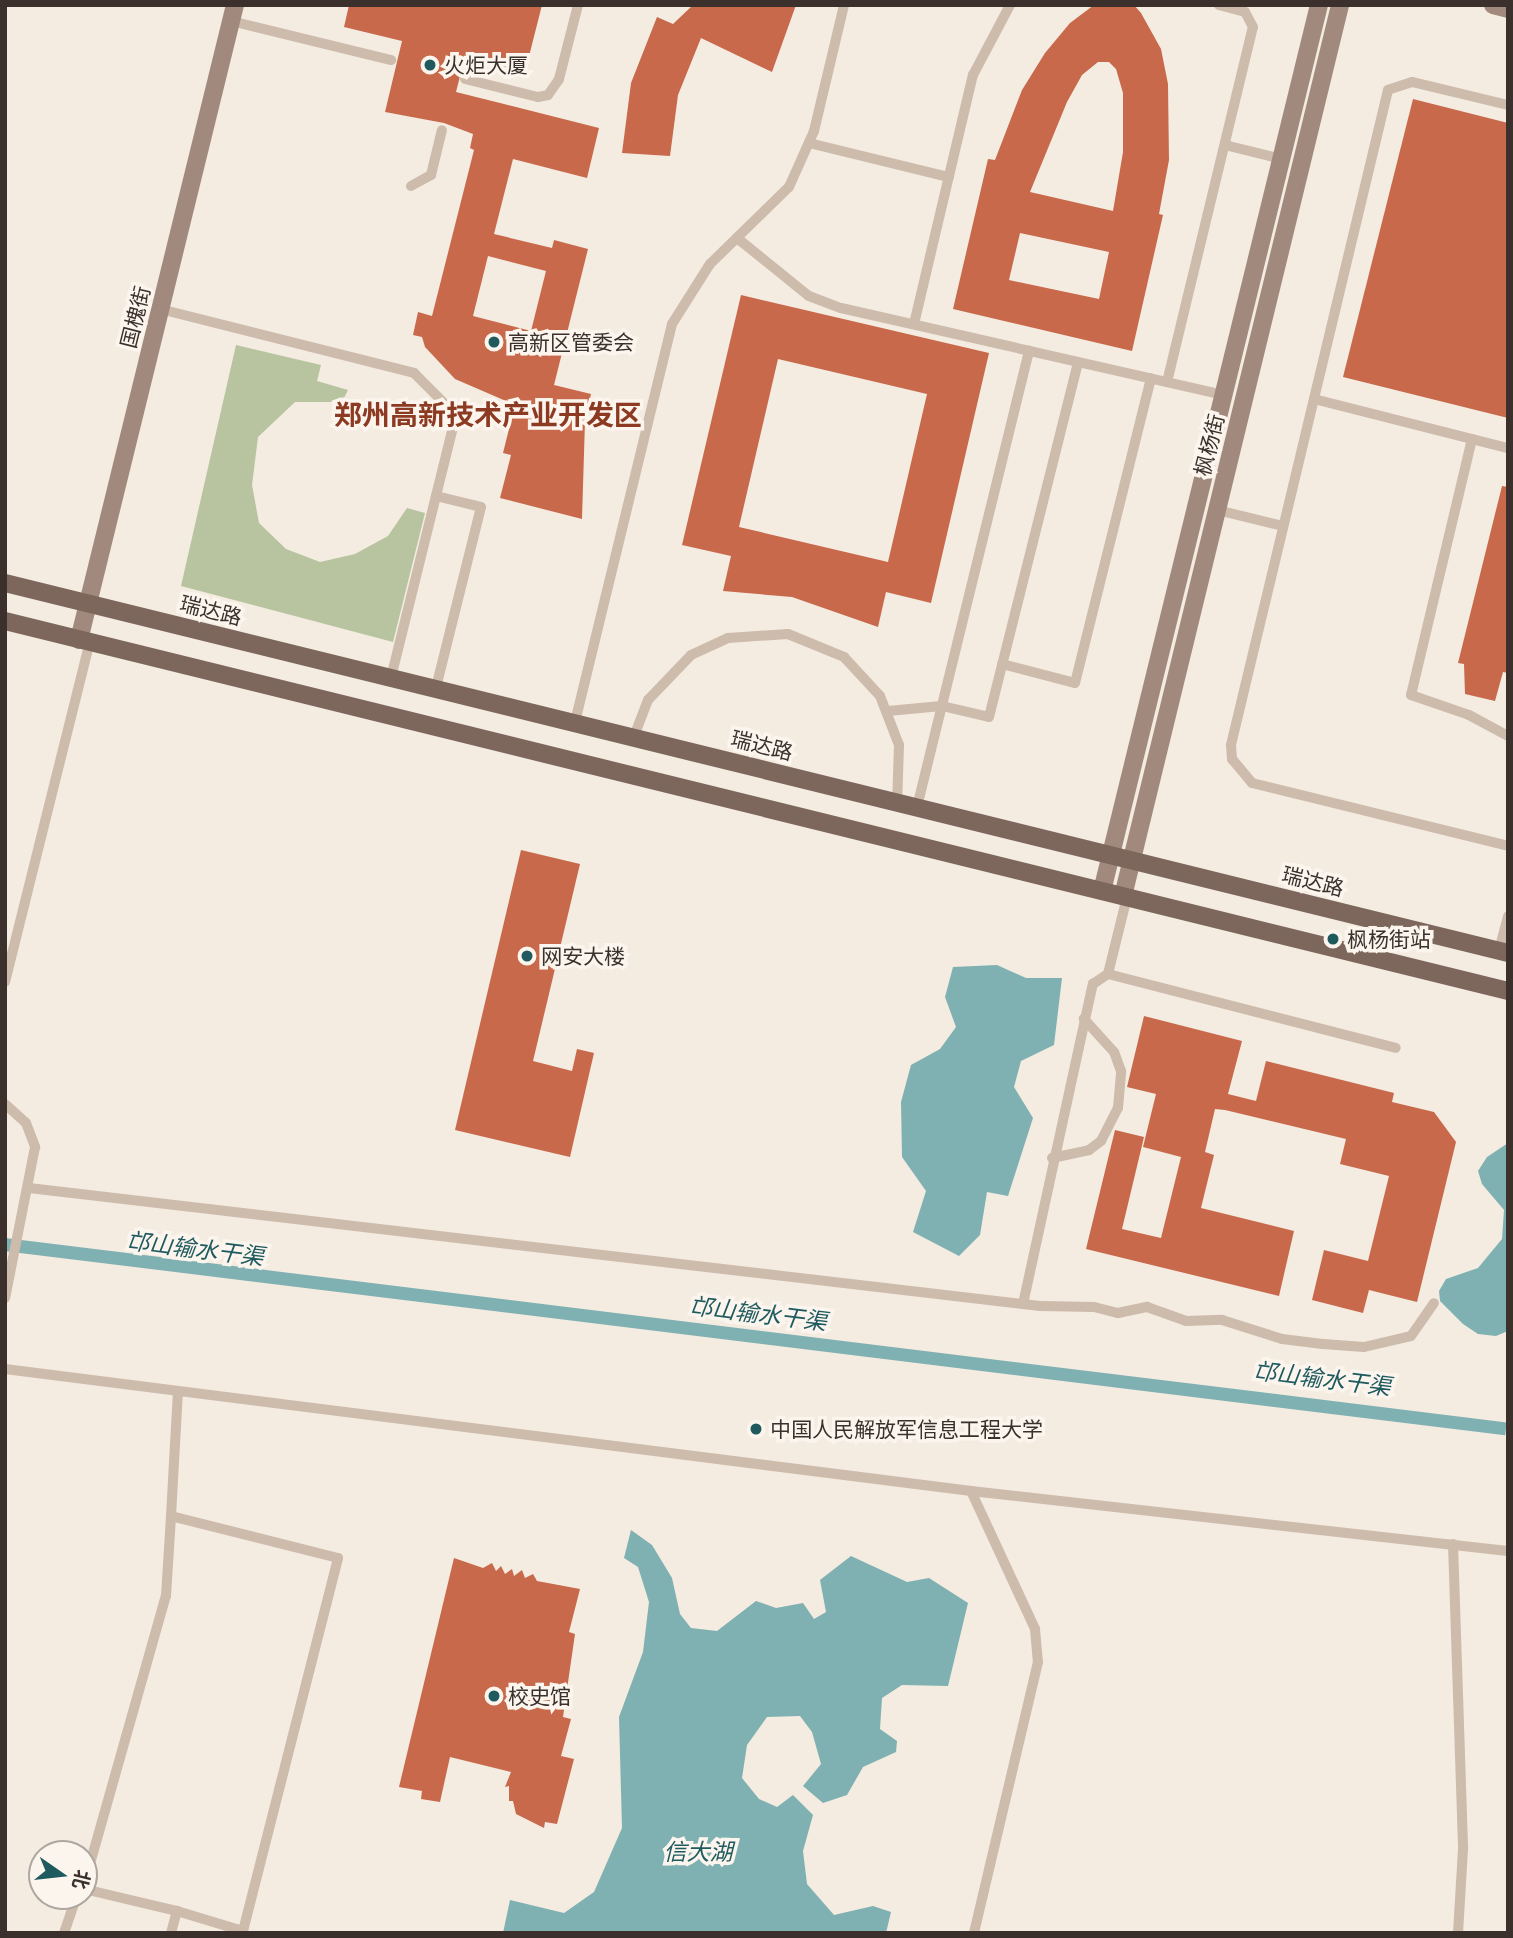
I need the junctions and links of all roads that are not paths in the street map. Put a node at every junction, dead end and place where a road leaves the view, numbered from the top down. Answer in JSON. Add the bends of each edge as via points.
{"nodes":[{"id":1,"x":578,"y":5,"type":"edge"},
{"id":2,"x":844,"y":5,"type":"edge"},
{"id":3,"x":1010,"y":5,"type":"edge"},
{"id":4,"x":1219,"y":5,"type":"edge"},
{"id":5,"x":1319,"y":5,"type":"edge"},
{"id":6,"x":1340,"y":5,"type":"edge"},
{"id":7,"x":1493,"y":5,"type":"edge"},
{"id":8,"x":1508,"y":9,"type":"edge"},
{"id":9,"x":233,"y":13,"type":"edge"},
{"id":10,"x":391,"y":60,"type":"dead end"},
{"id":11,"x":465,"y":79,"type":"dead end"},
{"id":12,"x":1508,"y":105,"type":"edge"},
{"id":13,"x":443,"y":130,"type":"dead end"},
{"id":14,"x":809,"y":143,"type":"junction"},
{"id":15,"x":1224,"y":145,"type":"junction"},
{"id":16,"x":1282,"y":159,"type":"junction"},
{"id":17,"x":949,"y":177,"type":"junction"},
{"id":18,"x":411,"y":186,"type":"dead end"},
{"id":19,"x":737,"y":238,"type":"junction"},
{"id":20,"x":160,"y":309,"type":"junction"},
{"id":21,"x":914,"y":324,"type":"junction"},
{"id":22,"x":1029,"y":351,"type":"junction"},
{"id":23,"x":1078,"y":362,"type":"junction"},
{"id":24,"x":1151,"y":378,"type":"junction"},
{"id":25,"x":1167,"y":382,"type":"junction"},
{"id":26,"x":1224,"y":395,"type":"junction"},
{"id":27,"x":1314,"y":399,"type":"junction"},
{"id":28,"x":1472,"y":439,"type":"junction"},
{"id":29,"x":1508,"y":448,"type":"edge"},
{"id":30,"x":436,"y":496,"type":"junction"},
{"id":31,"x":1217,"y":510,"type":"junction"},
{"id":32,"x":1283,"y":526,"type":"junction"},
{"id":33,"x":5,"y":583,"type":"edge"},
{"id":34,"x":88,"y":603,"type":"junction"},
{"id":35,"x":5,"y":621,"type":"edge"},
{"id":36,"x":84,"y":641,"type":"junction"},
{"id":37,"x":1002,"y":664,"type":"junction"},
{"id":38,"x":391,"y":677,"type":"junction"},
{"id":39,"x":436,"y":688,"type":"junction"},
{"id":40,"x":942,"y":705,"type":"junction"},
{"id":41,"x":888,"y":711,"type":"junction"},
{"id":42,"x":575,"y":722,"type":"junction"},
{"id":43,"x":1508,"y":736,"type":"edge"},
{"id":44,"x":633,"y":738,"type":"junction"},
{"id":45,"x":897,"y":803,"type":"junction"},
{"id":46,"x":917,"y":807,"type":"junction"},
{"id":47,"x":1508,"y":846,"type":"edge"},
{"id":48,"x":1112,"y":855,"type":"junction"},
{"id":49,"x":1132,"y":860,"type":"junction"},
{"id":50,"x":1102,"y":891,"type":"junction"},
{"id":51,"x":1125,"y":897,"type":"junction"},
{"id":52,"x":1508,"y":916,"type":"edge"},
{"id":53,"x":1504,"y":951,"type":"edge"},
{"id":54,"x":1108,"y":974,"type":"junction"},
{"id":55,"x":5,"y":982,"type":"edge"},
{"id":56,"x":1508,"y":991,"type":"edge"},
{"id":57,"x":1084,"y":1019,"type":"junction"},
{"id":58,"x":1396,"y":1048,"type":"dead end"},
{"id":59,"x":5,"y":1104,"type":"edge"},
{"id":60,"x":1052,"y":1158,"type":"junction"},
{"id":61,"x":29,"y":1188,"type":"junction"},
{"id":62,"x":5,"y":1298,"type":"edge"},
{"id":63,"x":1434,"y":1303,"type":"dead end"},
{"id":64,"x":1023,"y":1304,"type":"junction"},
{"id":65,"x":5,"y":1369,"type":"edge"},
{"id":66,"x":178,"y":1391,"type":"junction"},
{"id":67,"x":971,"y":1491,"type":"junction"},
{"id":68,"x":171,"y":1516,"type":"junction"},
{"id":69,"x":1453,"y":1544,"type":"junction"},
{"id":70,"x":1508,"y":1551,"type":"edge"},
{"id":71,"x":97,"y":1840,"type":"edge"},
{"id":72,"x":98,"y":1890,"type":"edge"},
{"id":73,"x":72,"y":1910,"type":"edge"},
{"id":74,"x":177,"y":1910,"type":"junction"},
{"id":75,"x":64,"y":1933,"type":"edge"},
{"id":76,"x":171,"y":1933,"type":"edge"},
{"id":77,"x":974,"y":1933,"type":"edge"},
{"id":78,"x":1458,"y":1933,"type":"edge"}],
"edges":[{"from":1,"to":11,"type":"lane","via":[[559,79],[548,94],[538,97]]},
{"from":2,"to":14,"type":"lane"},
{"from":3,"to":17,"type":"lane","via":[[973,75]]},
{"from":4,"to":15,"type":"lane","via":[[1245,12],[1253,27]]},
{"from":5,"to":16,"type":"street","name":"枫杨街"},
{"from":6,"to":31,"type":"street","name":"枫杨街"},
{"from":7,"to":8,"type":"street"},
{"from":9,"to":10,"type":"lane"},
{"from":9,"to":20,"type":"street","name":"国槐街"},
{"from":12,"to":27,"type":"lane","via":[[1412,82],[1388,90]]},
{"from":13,"to":18,"type":"lane","via":[[431,175]]},
{"from":14,"to":17,"type":"lane"},
{"from":14,"to":19,"type":"lane","via":[[789,187]]},
{"from":15,"to":16,"type":"lane"},
{"from":15,"to":25,"type":"lane"},
{"from":16,"to":26,"type":"street","name":"枫杨街"},
{"from":17,"to":21,"type":"lane"},
{"from":19,"to":21,"type":"lane","via":[[809,296]]},
{"from":19,"to":42,"type":"lane","via":[[710,264],[672,324]]},
{"from":20,"to":30,"type":"lane","via":[[414,373],[456,415]]},
{"from":20,"to":34,"type":"street","name":"国槐街"},
{"from":21,"to":22,"type":"lane"},
{"from":22,"to":23,"type":"lane"},
{"from":22,"to":40,"type":"lane"},
{"from":23,"to":24,"type":"lane"},
{"from":23,"to":37,"type":"lane"},
{"from":24,"to":25,"type":"lane"},
{"from":24,"to":37,"type":"lane","via":[[1075,683]]},
{"from":25,"to":26,"type":"lane"},
{"from":26,"to":48,"type":"street","name":"枫杨街"},
{"from":27,"to":28,"type":"lane"},
{"from":27,"to":32,"type":"lane"},
{"from":28,"to":29,"type":"lane"},
{"from":28,"to":43,"type":"lane","via":[[1410,695],[1469,715]]},
{"from":30,"to":38,"type":"lane"},
{"from":30,"to":39,"type":"lane","via":[[481,507]]},
{"from":31,"to":32,"type":"lane"},
{"from":31,"to":49,"type":"street","name":"枫杨街"},
{"from":32,"to":47,"type":"lane","via":[[1231,745],[1232,759],[1241,773],[1252,783]]},
{"from":33,"to":34,"type":"main road","name":"瑞达路"},
{"from":34,"to":36,"type":"street","name":"国槐街"},
{"from":34,"to":38,"type":"main road","name":"瑞达路"},
{"from":35,"to":36,"type":"main road"},
{"from":36,"to":50,"type":"main road"},
{"from":36,"to":55,"type":"lane"},
{"from":37,"to":40,"type":"lane","via":[[989,717]]},
{"from":38,"to":39,"type":"main road","name":"瑞达路"},
{"from":39,"to":42,"type":"main road","name":"瑞达路"},
{"from":40,"to":41,"type":"lane"},
{"from":40,"to":46,"type":"lane"},
{"from":41,"to":44,"type":"lane","via":[[858,668],[826,647],[788,635],[748,634],[709,645],[675,667],[648,700]]},
{"from":41,"to":45,"type":"lane","via":[[901,762]]},
{"from":42,"to":44,"type":"main road","name":"瑞达路"},
{"from":44,"to":45,"type":"main road","name":"瑞达路"},
{"from":45,"to":46,"type":"main road","name":"瑞达路"},
{"from":46,"to":48,"type":"main road","name":"瑞达路"},
{"from":48,"to":49,"type":"main road","name":"瑞达路"},
{"from":48,"to":50,"type":"street","name":"枫杨街"},
{"from":49,"to":51,"type":"street","name":"枫杨街"},
{"from":49,"to":53,"type":"main road","name":"瑞达路"},
{"from":50,"to":51,"type":"main road"},
{"from":51,"to":54,"type":"lane"},
{"from":51,"to":56,"type":"main road"},
{"from":52,"to":53,"type":"lane"},
{"from":54,"to":57,"type":"lane","via":[[1093,984]]},
{"from":54,"to":58,"type":"lane"},
{"from":57,"to":60,"type":"lane"},
{"from":57,"to":60,"type":"lane","via":[[1114,1052],[1121,1071],[1118,1108],[1101,1141],[1088,1150]]},
{"from":59,"to":61,"type":"lane","via":[[26,1123],[35,1147]]},
{"from":60,"to":64,"type":"lane"},
{"from":61,"to":62,"type":"lane"},
{"from":61,"to":64,"type":"lane"},
{"from":63,"to":64,"type":"lane","via":[[1411,1336],[1364,1347],[1282,1339],[1222,1320],[1186,1321],[1147,1307],[1118,1312]]},
{"from":65,"to":66,"type":"lane"},
{"from":66,"to":67,"type":"lane"},
{"from":66,"to":68,"type":"lane"},
{"from":67,"to":69,"type":"lane"},
{"from":67,"to":77,"type":"lane","via":[[1035,1629],[1038,1662]]},
{"from":68,"to":71,"type":"lane","via":[[166,1596]]},
{"from":68,"to":74,"type":"lane","via":[[338,1558],[243,1931]]},
{"from":69,"to":70,"type":"lane"},
{"from":69,"to":78,"type":"lane","via":[[1463,1849]]},
{"from":72,"to":74,"type":"lane"},
{"from":73,"to":75,"type":"lane"},
{"from":74,"to":76,"type":"lane"}]}
